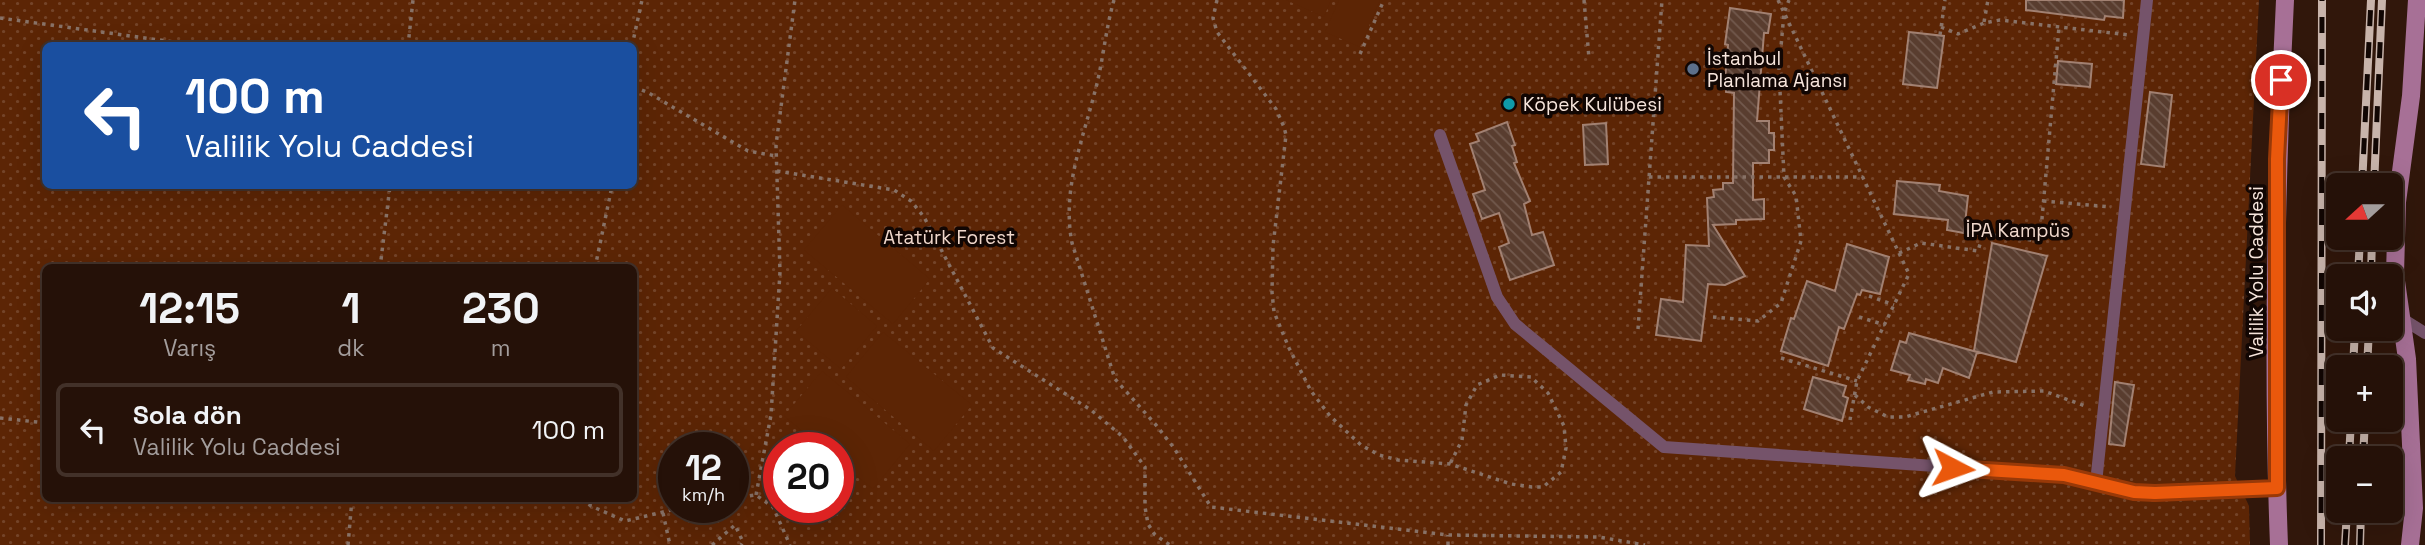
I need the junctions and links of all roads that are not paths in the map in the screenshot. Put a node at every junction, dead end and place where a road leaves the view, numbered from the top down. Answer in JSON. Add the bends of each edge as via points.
{"nodes":[{"id":1,"x":2147,"y":0,"type":"edge"},
{"id":2,"x":2285,"y":0,"type":"edge"},
{"id":3,"x":2417,"y":0,"type":"edge"},
{"id":4,"x":2420,"y":32,"type":"edge"},
{"id":5,"x":1440,"y":135,"type":"dead end"},
{"id":6,"x":2395,"y":264,"type":"edge"},
{"id":7,"x":2403,"y":318,"type":"edge"},
{"id":8,"x":2403,"y":331,"type":"edge"},
{"id":9,"x":2425,"y":333,"type":"edge"},
{"id":10,"x":2096,"y":483,"type":"junction"},
{"id":11,"x":2277,"y":488,"type":"junction"},
{"id":12,"x":2279,"y":545,"type":"edge"},
{"id":13,"x":2410,"y":545,"type":"edge"}],
"edges":[{"from":1,"to":10,"type":"lane"},
{"from":2,"to":11,"type":"main road","name":"Valilik Yolu Caddesi","via":[[2277,159]]},
{"from":3,"to":4,"type":"main road"},
{"from":4,"to":6,"type":"main road","via":[[2397,202]]},
{"from":5,"to":10,"type":"lane","via":[[1497,297],[1516,324],[1664,447],[2064,475]]},
{"from":7,"to":9,"type":"lane"},
{"from":8,"to":13,"type":"main road","via":[[2414,508]]},
{"from":10,"to":11,"type":"lane","via":[[2155,493]]},
{"from":11,"to":12,"type":"main road","name":"Valilik Yolu Caddesi"}]}
